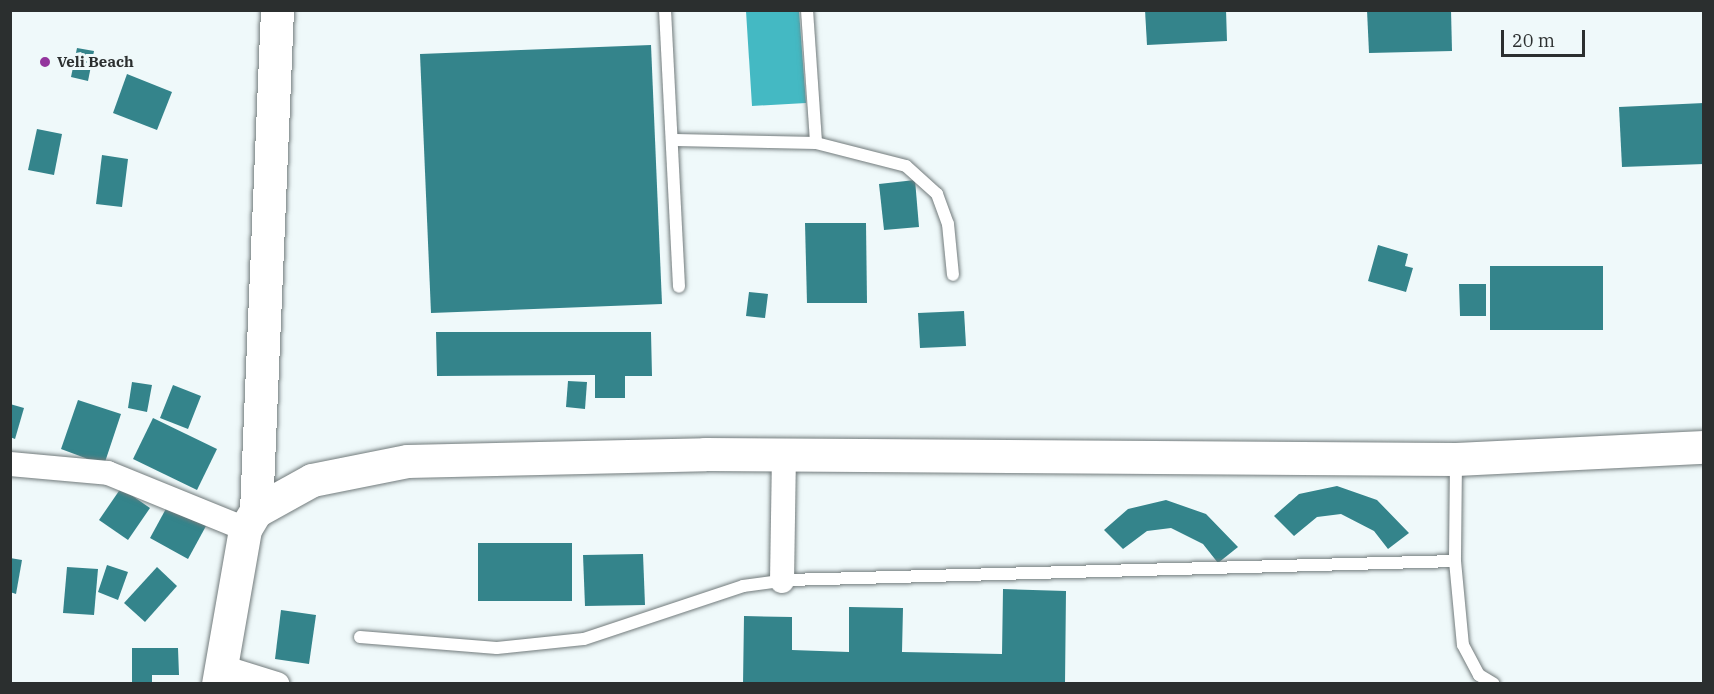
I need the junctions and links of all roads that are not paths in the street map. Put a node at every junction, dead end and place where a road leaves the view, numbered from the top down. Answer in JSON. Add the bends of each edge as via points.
{"nodes":[{"id":1,"x":276,"y":10,"type":"edge"},
{"id":2,"x":665,"y":10,"type":"edge"},
{"id":3,"x":813,"y":10,"type":"edge"},
{"id":4,"x":807,"y":11,"type":"edge"},
{"id":5,"x":675,"y":140,"type":"junction"},
{"id":6,"x":816,"y":143,"type":"junction"},
{"id":7,"x":953,"y":275,"type":"dead end"},
{"id":8,"x":679,"y":287,"type":"dead end"},
{"id":9,"x":1704,"y":447,"type":"edge"},
{"id":10,"x":784,"y":455,"type":"junction"},
{"id":11,"x":1456,"y":459,"type":"junction"},
{"id":12,"x":10,"y":464,"type":"edge"},
{"id":13,"x":251,"y":520,"type":"junction"},
{"id":14,"x":1455,"y":561,"type":"junction"},
{"id":15,"x":782,"y":581,"type":"junction"},
{"id":16,"x":360,"y":637,"type":"dead end"},
{"id":17,"x":220,"y":675,"type":"edge"},
{"id":18,"x":1479,"y":679,"type":"edge"},
{"id":19,"x":277,"y":684,"type":"edge"},
{"id":20,"x":1494,"y":684,"type":"edge"}],
"edges":[{"from":1,"to":13,"type":"main road"},
{"from":2,"to":5,"type":"lane"},
{"from":3,"to":4,"type":"lane"},
{"from":4,"to":6,"type":"lane"},
{"from":5,"to":6,"type":"lane"},
{"from":5,"to":8,"type":"lane"},
{"from":6,"to":7,"type":"lane","via":[[906,166],[937,194],[948,224]]},
{"from":9,"to":11,"type":"main road"},
{"from":10,"to":11,"type":"main road"},
{"from":10,"to":13,"type":"main road","via":[[407,460],[312,480]]},
{"from":10,"to":15,"type":"street"},
{"from":11,"to":14,"type":"lane"},
{"from":12,"to":13,"type":"street","via":[[108,473]]},
{"from":13,"to":17,"type":"main road"},
{"from":14,"to":15,"type":"lane"},
{"from":14,"to":18,"type":"lane","via":[[1463,645]]},
{"from":15,"to":16,"type":"lane","via":[[743,586],[584,639],[497,648]]},
{"from":17,"to":19,"type":"street"},
{"from":18,"to":20,"type":"lane"}]}
